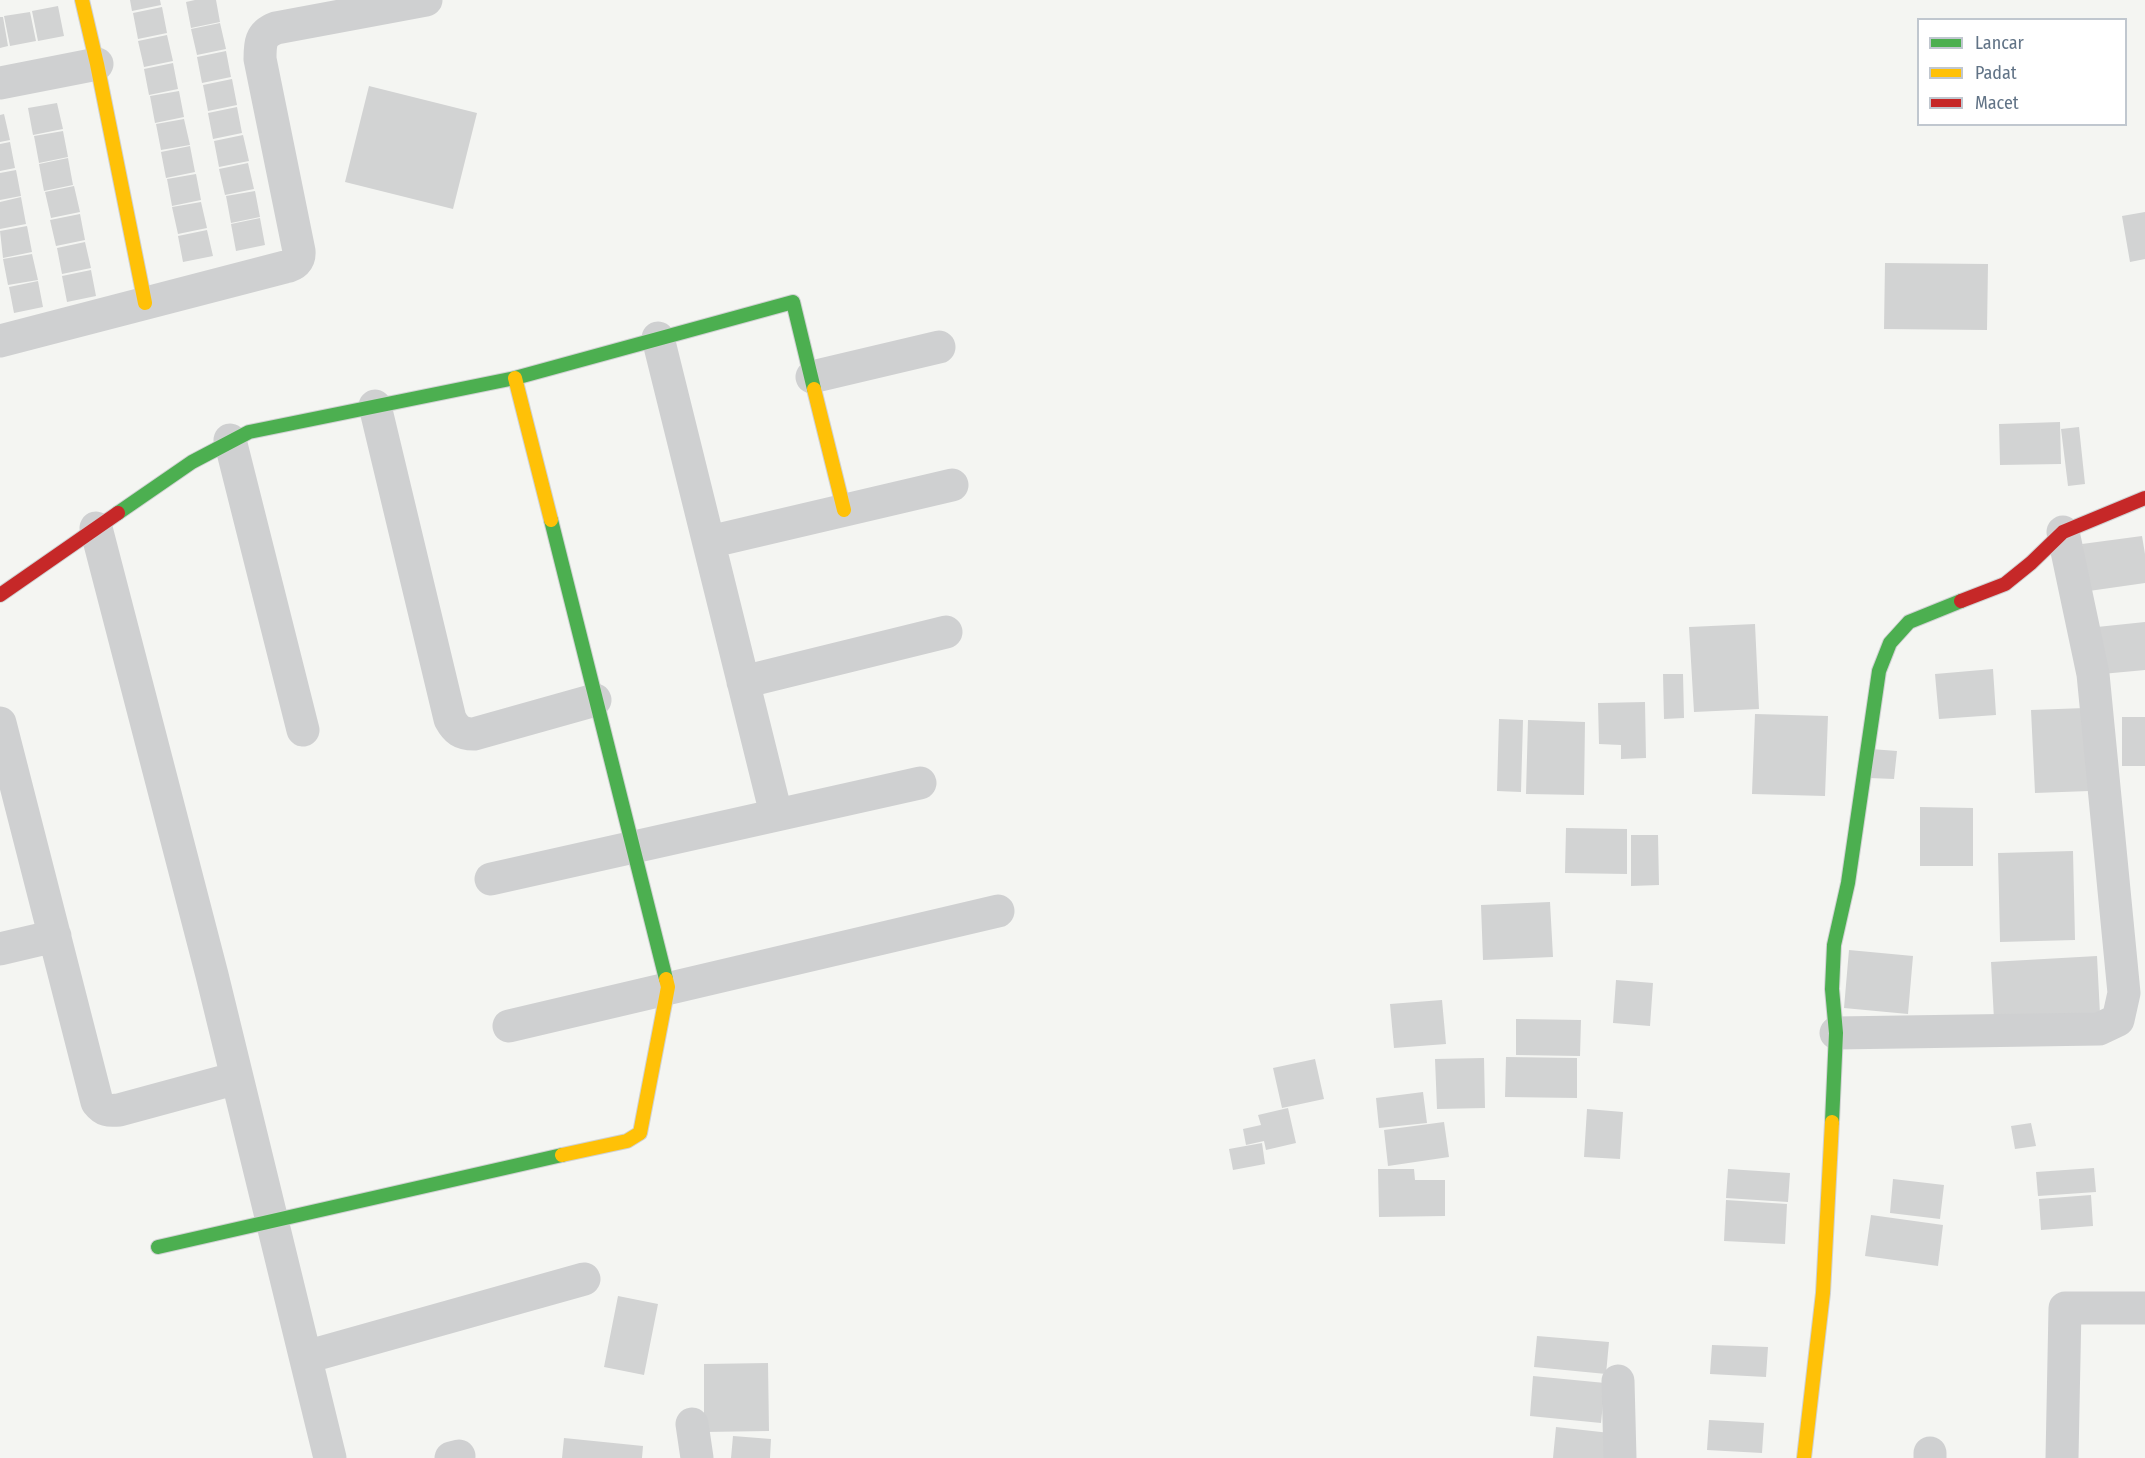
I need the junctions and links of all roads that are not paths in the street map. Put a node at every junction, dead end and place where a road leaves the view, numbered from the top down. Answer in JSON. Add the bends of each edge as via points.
{"nodes":[{"id":1,"x":82,"y":0,"type":"edge"},
{"id":2,"x":426,"y":0,"type":"edge"},
{"id":3,"x":97,"y":64,"type":"junction"},
{"id":4,"x":0,"y":83,"type":"edge"},
{"id":5,"x":145,"y":303,"type":"junction"},
{"id":6,"x":658,"y":339,"type":"junction"},
{"id":7,"x":0,"y":341,"type":"edge"},
{"id":8,"x":939,"y":347,"type":"dead end"},
{"id":9,"x":812,"y":377,"type":"junction"},
{"id":10,"x":515,"y":378,"type":"junction"},
{"id":11,"x":375,"y":405,"type":"junction"},
{"id":12,"x":230,"y":440,"type":"junction"},
{"id":13,"x":952,"y":485,"type":"dead end"},
{"id":14,"x":2145,"y":498,"type":"edge"},
{"id":15,"x":844,"y":510,"type":"junction"},
{"id":16,"x":96,"y":528,"type":"junction"},
{"id":17,"x":2063,"y":532,"type":"junction"},
{"id":18,"x":709,"y":542,"type":"junction"},
{"id":19,"x":0,"y":595,"type":"edge"},
{"id":20,"x":946,"y":632,"type":"dead end"},
{"id":21,"x":743,"y":682,"type":"junction"},
{"id":22,"x":595,"y":700,"type":"junction"},
{"id":23,"x":0,"y":723,"type":"edge"},
{"id":24,"x":303,"y":730,"type":"dead end"},
{"id":25,"x":920,"y":783,"type":"dead end"},
{"id":26,"x":776,"y":814,"type":"junction"},
{"id":27,"x":632,"y":846,"type":"junction"},
{"id":28,"x":491,"y":879,"type":"dead end"},
{"id":29,"x":998,"y":911,"type":"dead end"},
{"id":30,"x":55,"y":936,"type":"junction"},
{"id":31,"x":0,"y":949,"type":"edge"},
{"id":32,"x":668,"y":987,"type":"junction"},
{"id":33,"x":510,"y":1026,"type":"dead end"},
{"id":34,"x":1836,"y":1033,"type":"junction"},
{"id":35,"x":237,"y":1078,"type":"junction"},
{"id":36,"x":272,"y":1220,"type":"junction"},
{"id":37,"x":158,"y":1247,"type":"dead end"},
{"id":38,"x":584,"y":1279,"type":"dead end"},
{"id":39,"x":2145,"y":1308,"type":"edge"},
{"id":40,"x":306,"y":1357,"type":"junction"},
{"id":41,"x":1618,"y":1381,"type":"dead end"},
{"id":42,"x":692,"y":1424,"type":"dead end"},
{"id":43,"x":330,"y":1458,"type":"edge"},
{"id":44,"x":697,"y":1458,"type":"edge"},
{"id":45,"x":1620,"y":1458,"type":"edge"},
{"id":46,"x":1804,"y":1458,"type":"edge"},
{"id":47,"x":2062,"y":1458,"type":"edge"}],
"edges":[{"from":1,"to":3,"type":"street"},
{"from":2,"to":5,"type":"street","via":[[276,28],[263,36],[260,59],[300,256],[291,265]]},
{"from":3,"to":4,"type":"street"},
{"from":3,"to":5,"type":"street"},
{"from":5,"to":7,"type":"street"},
{"from":6,"to":9,"type":"street","via":[[793,302]]},
{"from":6,"to":10,"type":"street"},
{"from":6,"to":18,"type":"street"},
{"from":8,"to":9,"type":"street"},
{"from":9,"to":15,"type":"street"},
{"from":10,"to":11,"type":"street"},
{"from":10,"to":22,"type":"street"},
{"from":11,"to":12,"type":"street","via":[[249,432]]},
{"from":11,"to":22,"type":"street","via":[[450,719],[456,730],[474,734]]},
{"from":12,"to":16,"type":"street"},
{"from":12,"to":24,"type":"street"},
{"from":13,"to":15,"type":"street"},
{"from":14,"to":17,"type":"street"},
{"from":15,"to":18,"type":"street"},
{"from":16,"to":19,"type":"street"},
{"from":16,"to":35,"type":"street"},
{"from":17,"to":34,"type":"street","via":[[2005,584],[1909,622],[1890,643],[1879,671],[1850,871],[1834,945]]},
{"from":17,"to":34,"type":"street","via":[[2093,674],[2124,993],[2118,1020],[2099,1029]]},
{"from":18,"to":21,"type":"street"},
{"from":20,"to":21,"type":"street"},
{"from":21,"to":26,"type":"street"},
{"from":22,"to":27,"type":"street"},
{"from":23,"to":30,"type":"street"},
{"from":25,"to":26,"type":"street"},
{"from":26,"to":27,"type":"street"},
{"from":27,"to":28,"type":"street"},
{"from":27,"to":32,"type":"street"},
{"from":29,"to":32,"type":"street"},
{"from":30,"to":31,"type":"street"},
{"from":30,"to":35,"type":"street","via":[[97,1102],[102,1108],[119,1110]]},
{"from":32,"to":33,"type":"street"},
{"from":32,"to":36,"type":"street","via":[[642,1126],[635,1137]]},
{"from":34,"to":46,"type":"street","via":[[1823,1293]]},
{"from":35,"to":36,"type":"street"},
{"from":36,"to":37,"type":"street"},
{"from":36,"to":40,"type":"street"},
{"from":38,"to":40,"type":"street"},
{"from":39,"to":47,"type":"street","via":[[2066,1308]]},
{"from":40,"to":43,"type":"street"},
{"from":41,"to":45,"type":"street"},
{"from":42,"to":44,"type":"street"}]}
